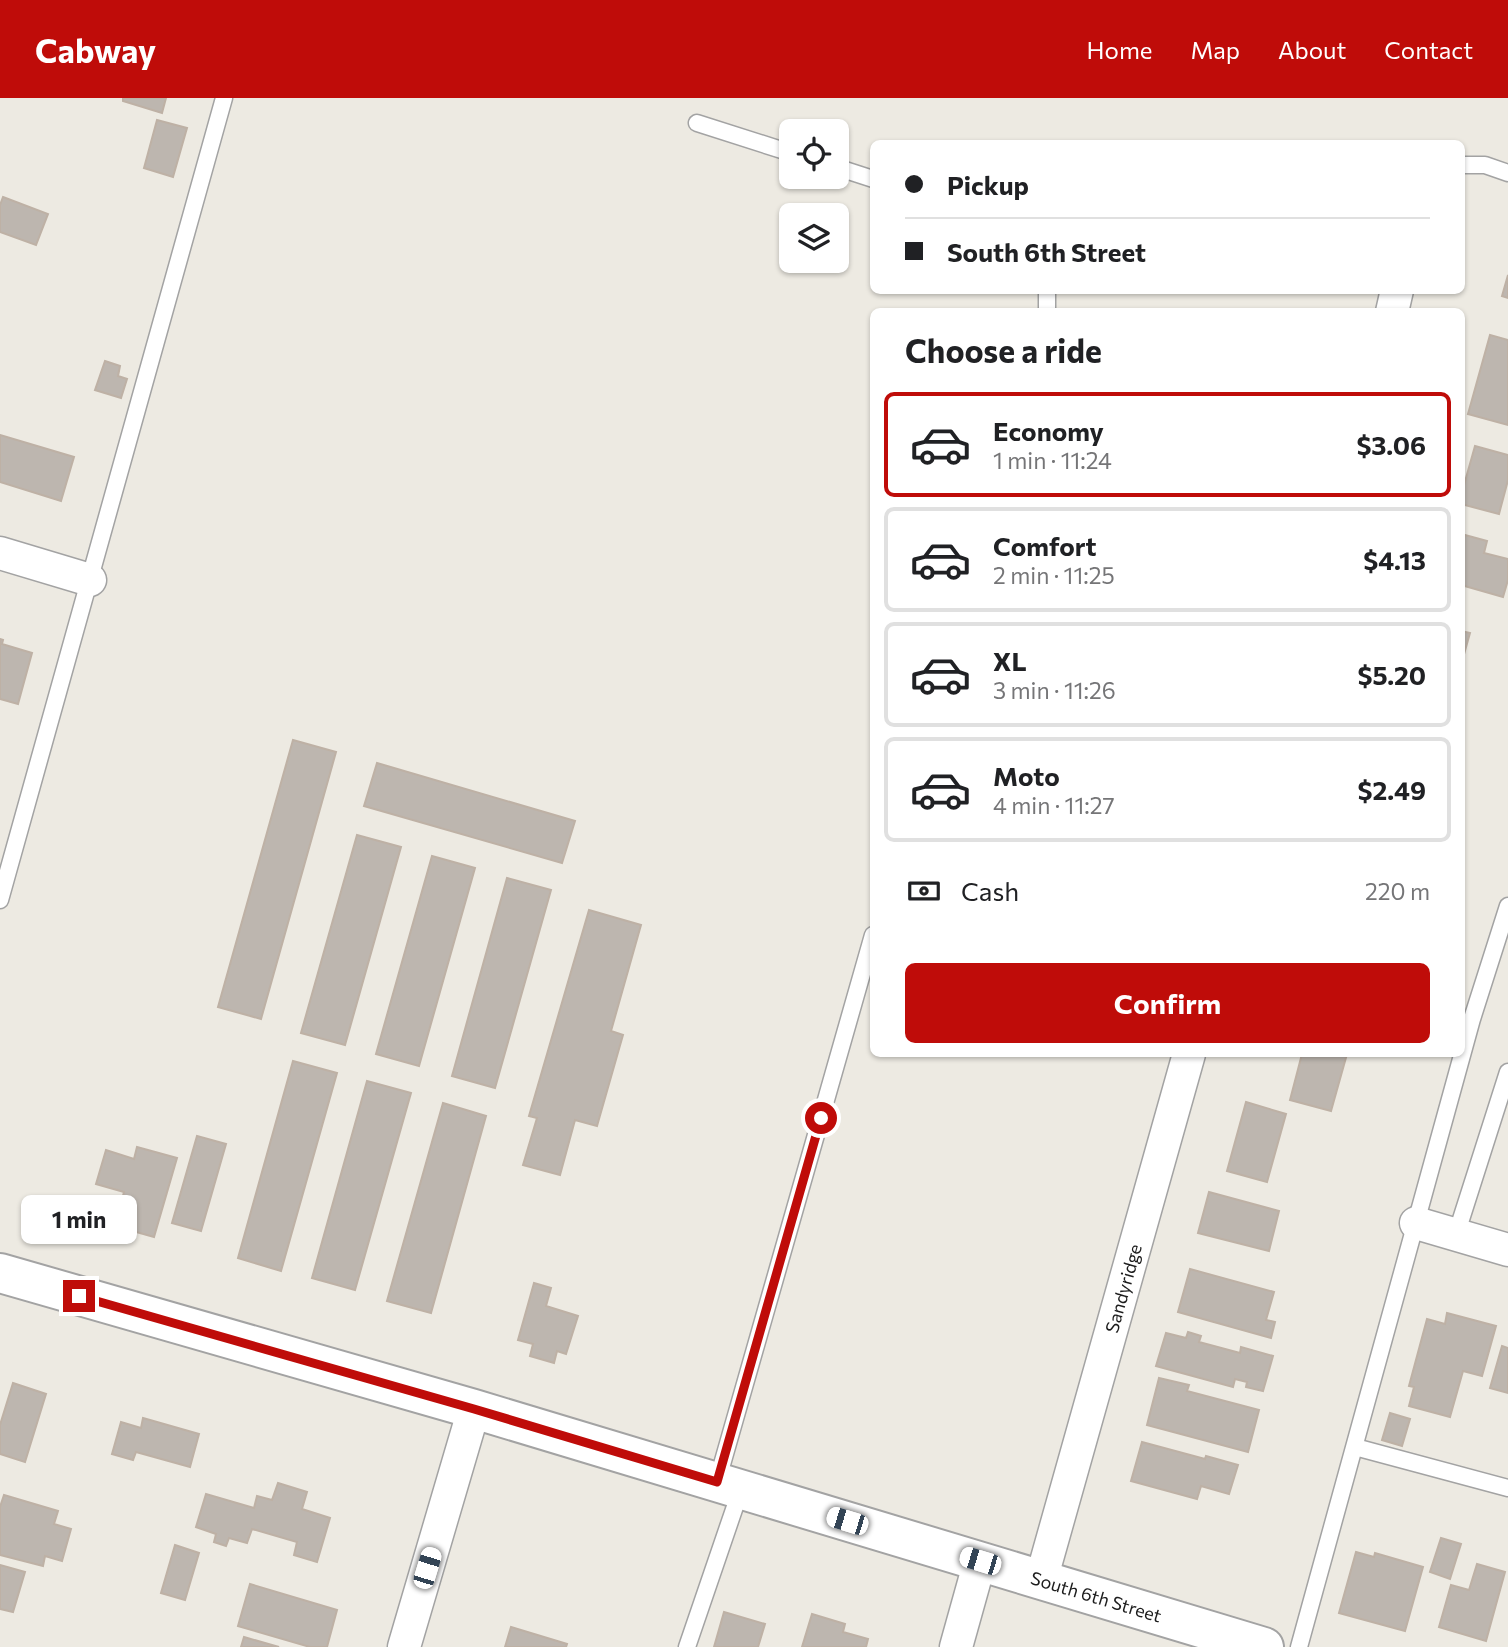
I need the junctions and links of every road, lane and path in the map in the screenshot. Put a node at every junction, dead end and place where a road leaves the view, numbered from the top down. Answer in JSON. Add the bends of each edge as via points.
{"nodes":[{"id":1,"x":224,"y":98,"type":"edge"},
{"id":2,"x":697,"y":123,"type":"dead end"},
{"id":3,"x":779,"y":149,"type":"edge"},
{"id":4,"x":1465,"y":165,"type":"edge"},
{"id":5,"x":849,"y":171,"type":"edge"},
{"id":6,"x":1508,"y":173,"type":"edge"},
{"id":7,"x":870,"y":178,"type":"edge"},
{"id":8,"x":0,"y":553,"type":"edge"},
{"id":9,"x":90,"y":580,"type":"junction"},
{"id":10,"x":0,"y":900,"type":"edge"},
{"id":11,"x":1508,"y":906,"type":"edge"},
{"id":12,"x":870,"y":946,"type":"edge"},
{"id":13,"x":1465,"y":1044,"type":"edge"},
{"id":14,"x":1188,"y":1057,"type":"edge"},
{"id":15,"x":1461,"y":1057,"type":"edge"},
{"id":16,"x":1508,"y":1072,"type":"edge"},
{"id":17,"x":1416,"y":1223,"type":"junction"},
{"id":18,"x":1456,"y":1235,"type":"junction"},
{"id":19,"x":1508,"y":1250,"type":"edge"},
{"id":20,"x":0,"y":1273,"type":"edge"},
{"id":21,"x":474,"y":1409,"type":"junction"},
{"id":22,"x":1355,"y":1447,"type":"junction"},
{"id":23,"x":729,"y":1486,"type":"junction"},
{"id":24,"x":1508,"y":1488,"type":"edge"},
{"id":25,"x":980,"y":1561,"type":"junction"},
{"id":26,"x":1041,"y":1580,"type":"junction"},
{"id":27,"x":404,"y":1647,"type":"edge"},
{"id":28,"x":687,"y":1647,"type":"edge"},
{"id":29,"x":956,"y":1647,"type":"edge"},
{"id":30,"x":1264,"y":1647,"type":"edge"},
{"id":31,"x":1300,"y":1647,"type":"edge"}],
"edges":[{"from":1,"to":9,"type":"lane"},
{"from":2,"to":3,"type":"lane"},
{"from":4,"to":6,"type":"lane","via":[[1485,165]]},
{"from":5,"to":7,"type":"lane"},
{"from":8,"to":9,"type":"street"},
{"from":9,"to":10,"type":"lane"},
{"from":11,"to":13,"type":"lane"},
{"from":12,"to":23,"type":"lane"},
{"from":14,"to":26,"type":"street","name":"Sandyridge"},
{"from":15,"to":17,"type":"lane"},
{"from":16,"to":18,"type":"lane"},
{"from":17,"to":18,"type":"street"},
{"from":17,"to":22,"type":"lane"},
{"from":18,"to":19,"type":"street"},
{"from":20,"to":21,"type":"street","name":"South 6th Street"},
{"from":21,"to":23,"type":"street","name":"South 6th Street"},
{"from":21,"to":27,"type":"street"},
{"from":22,"to":24,"type":"lane"},
{"from":22,"to":31,"type":"lane"},
{"from":23,"to":25,"type":"street","name":"South 6th Street"},
{"from":23,"to":28,"type":"lane"},
{"from":25,"to":26,"type":"street","name":"South 6th Street"},
{"from":25,"to":29,"type":"street"},
{"from":26,"to":30,"type":"street","name":"South 6th Street"}]}
